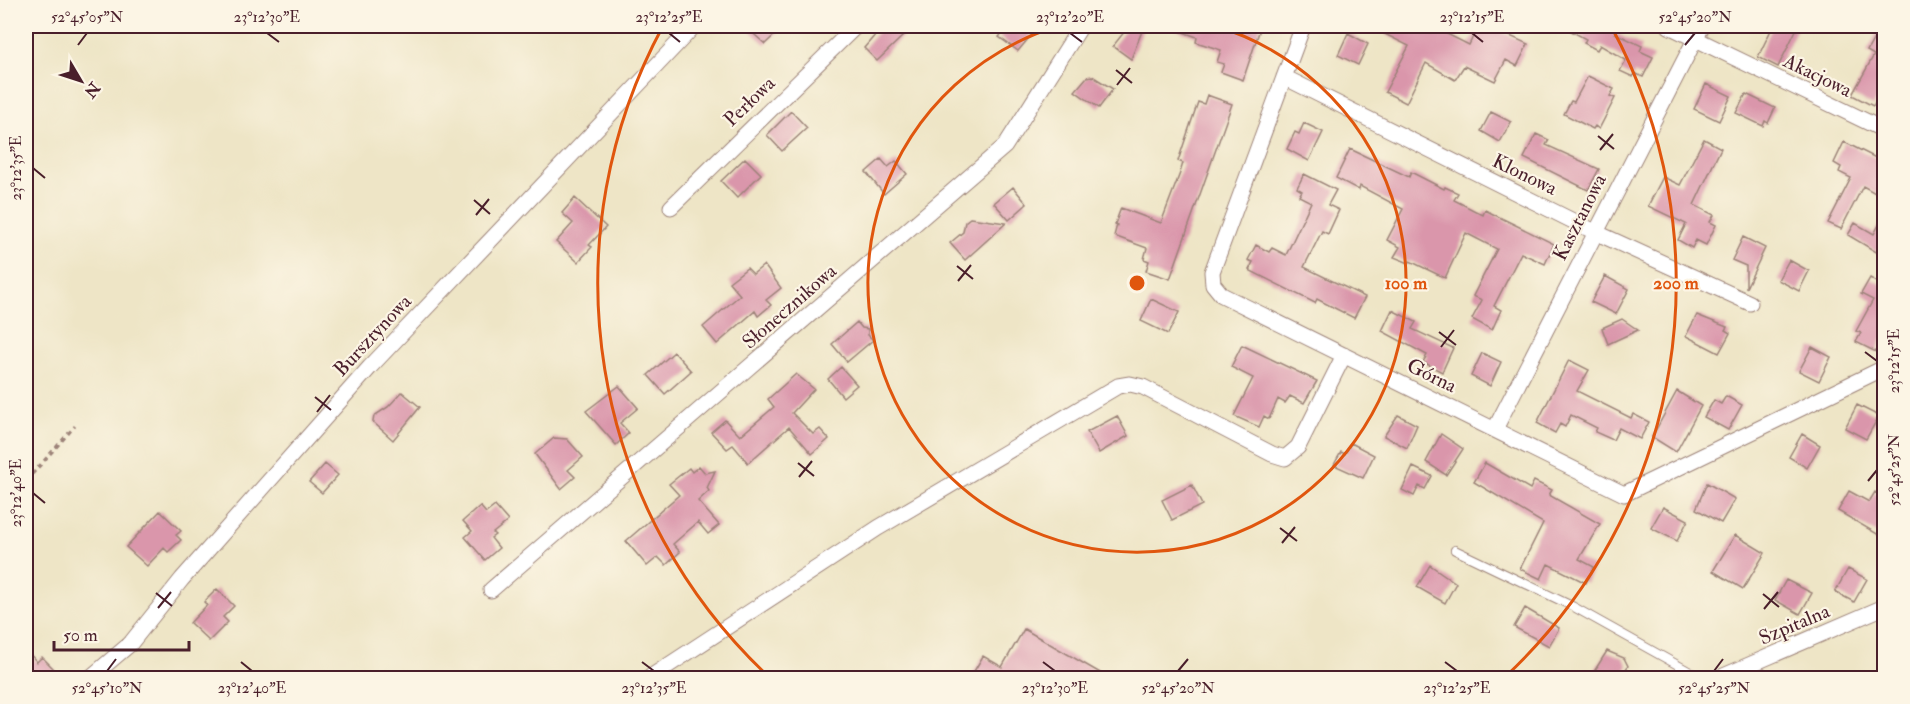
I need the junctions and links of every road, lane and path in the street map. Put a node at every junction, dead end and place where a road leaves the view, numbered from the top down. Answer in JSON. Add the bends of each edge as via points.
{"nodes":[{"id":1,"x":694,"y":26,"type":"edge"},
{"id":2,"x":856,"y":26,"type":"edge"},
{"id":3,"x":1081,"y":26,"type":"edge"},
{"id":4,"x":1303,"y":26,"type":"edge"},
{"id":5,"x":1670,"y":26,"type":"edge"},
{"id":6,"x":1698,"y":32,"type":"edge"},
{"id":7,"x":1284,"y":77,"type":"junction"},
{"id":8,"x":1884,"y":130,"type":"edge"},
{"id":9,"x":671,"y":207,"type":"dead end"},
{"id":10,"x":1595,"y":232,"type":"junction"},
{"id":11,"x":1750,"y":303,"type":"dead end"},
{"id":12,"x":1344,"y":355,"type":"junction"},
{"id":13,"x":1884,"y":369,"type":"edge"},
{"id":14,"x":75,"y":426,"type":"dead end"},
{"id":15,"x":1495,"y":429,"type":"junction"},
{"id":16,"x":26,"y":481,"type":"edge"},
{"id":17,"x":1455,"y":550,"type":"dead end"},
{"id":18,"x":491,"y":590,"type":"dead end"},
{"id":19,"x":1884,"y":607,"type":"edge"},
{"id":20,"x":90,"y":678,"type":"edge"},
{"id":21,"x":649,"y":678,"type":"edge"},
{"id":22,"x":1701,"y":678,"type":"edge"},
{"id":23,"x":1719,"y":678,"type":"edge"}],
"edges":[{"from":1,"to":20,"type":"street","name":"Bursztynowa","via":[[370,367],[182,579],[130,644]]},
{"from":2,"to":9,"type":"street","name":"Perłowa"},
{"from":3,"to":18,"type":"street","name":"Słonecznikowa","via":[[1005,146]]},
{"from":4,"to":7,"type":"street","name":"Górna"},
{"from":5,"to":6,"type":"street","name":"Akacjowa"},
{"from":6,"to":8,"type":"street","name":"Akacjowa"},
{"from":6,"to":10,"type":"street","name":"Kasztanowa"},
{"from":7,"to":10,"type":"street","name":"Klonowa"},
{"from":7,"to":12,"type":"street","name":"Górna","via":[[1212,272],[1213,284],[1222,295]]},
{"from":10,"to":11,"type":"street","name":"Klonowa"},
{"from":10,"to":15,"type":"street","name":"Kasztanowa"},
{"from":12,"to":15,"type":"street","name":"Górna"},
{"from":12,"to":21,"type":"street","via":[[1298,447],[1286,458],[1143,387],[1118,386],[878,528]]},
{"from":13,"to":15,"type":"street","name":"Górna","via":[[1624,494]]},
{"from":14,"to":16,"type":"path"},
{"from":17,"to":22,"type":"lane","via":[[1572,606]]},
{"from":19,"to":23,"type":"street","name":"Szpitalna"}]}
